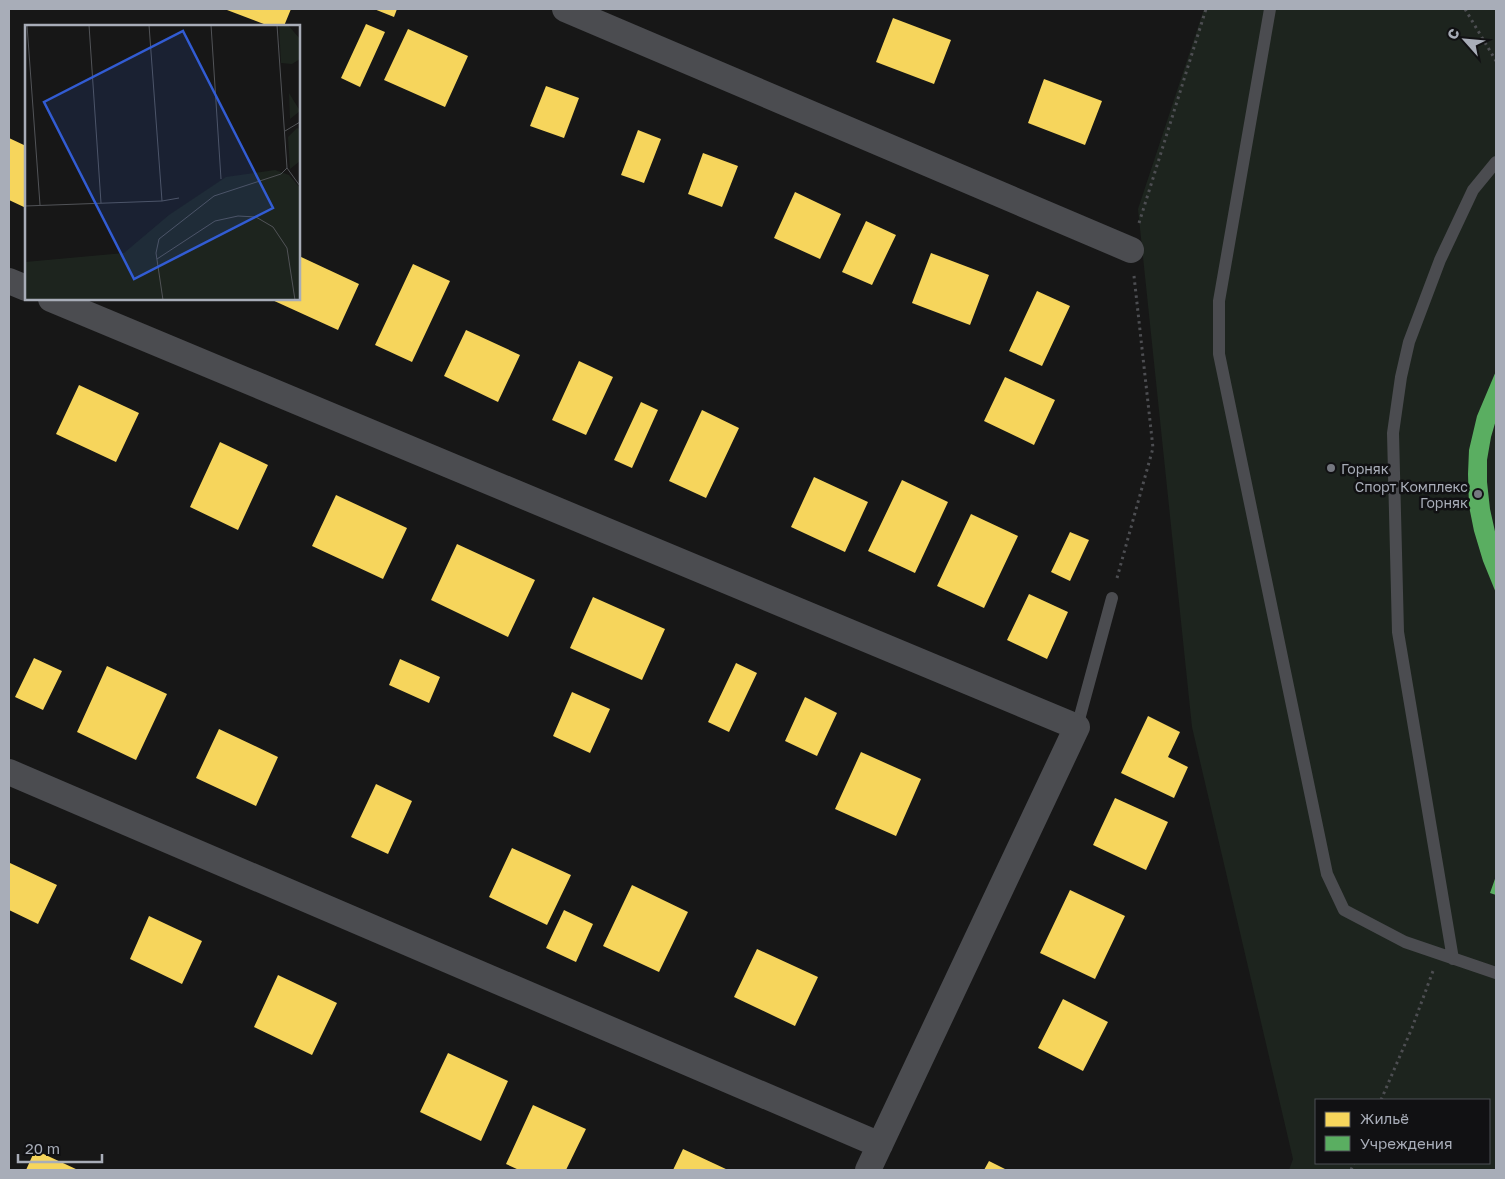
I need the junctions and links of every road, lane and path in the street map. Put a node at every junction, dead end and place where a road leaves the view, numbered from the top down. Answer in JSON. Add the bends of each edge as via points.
{"nodes":[{"id":1,"x":566,"y":9,"type":"edge"},
{"id":2,"x":1206,"y":9,"type":"edge"},
{"id":3,"x":1270,"y":9,"type":"edge"},
{"id":4,"x":1465,"y":9,"type":"edge"},
{"id":5,"x":1496,"y":61,"type":"edge"},
{"id":6,"x":1496,"y":162,"type":"edge"},
{"id":7,"x":1131,"y":250,"type":"junction"},
{"id":8,"x":9,"y":281,"type":"edge"},
{"id":9,"x":25,"y":288,"type":"edge"},
{"id":10,"x":53,"y":300,"type":"edge"},
{"id":11,"x":1112,"y":598,"type":"joint"},
{"id":12,"x":1077,"y":727,"type":"junction"},
{"id":13,"x":9,"y":772,"type":"edge"},
{"id":14,"x":1439,"y":954,"type":"junction"},
{"id":15,"x":1453,"y":959,"type":"junction"},
{"id":16,"x":1496,"y":973,"type":"edge"},
{"id":17,"x":1381,"y":1099,"type":"edge"},
{"id":18,"x":880,"y":1145,"type":"junction"},
{"id":19,"x":868,"y":1170,"type":"edge"}],
"edges":[{"from":1,"to":7,"type":"street"},
{"from":2,"to":7,"type":"path"},
{"from":3,"to":14,"type":"lane","via":[[1219,301],[1218,354],[1327,874],[1344,910],[1405,942]]},
{"from":4,"to":5,"type":"path"},
{"from":6,"to":15,"type":"lane","via":[[1473,190],[1440,260],[1409,342],[1393,433],[1398,632]]},
{"from":7,"to":11,"type":"path","via":[[1153,448]]},
{"from":8,"to":9,"type":"street"},
{"from":10,"to":12,"type":"street"},
{"from":11,"to":12,"type":"lane"},
{"from":12,"to":18,"type":"street"},
{"from":13,"to":18,"type":"street"},
{"from":14,"to":15,"type":"lane"},
{"from":14,"to":17,"type":"path"},
{"from":15,"to":16,"type":"lane"},
{"from":18,"to":19,"type":"street"}]}
